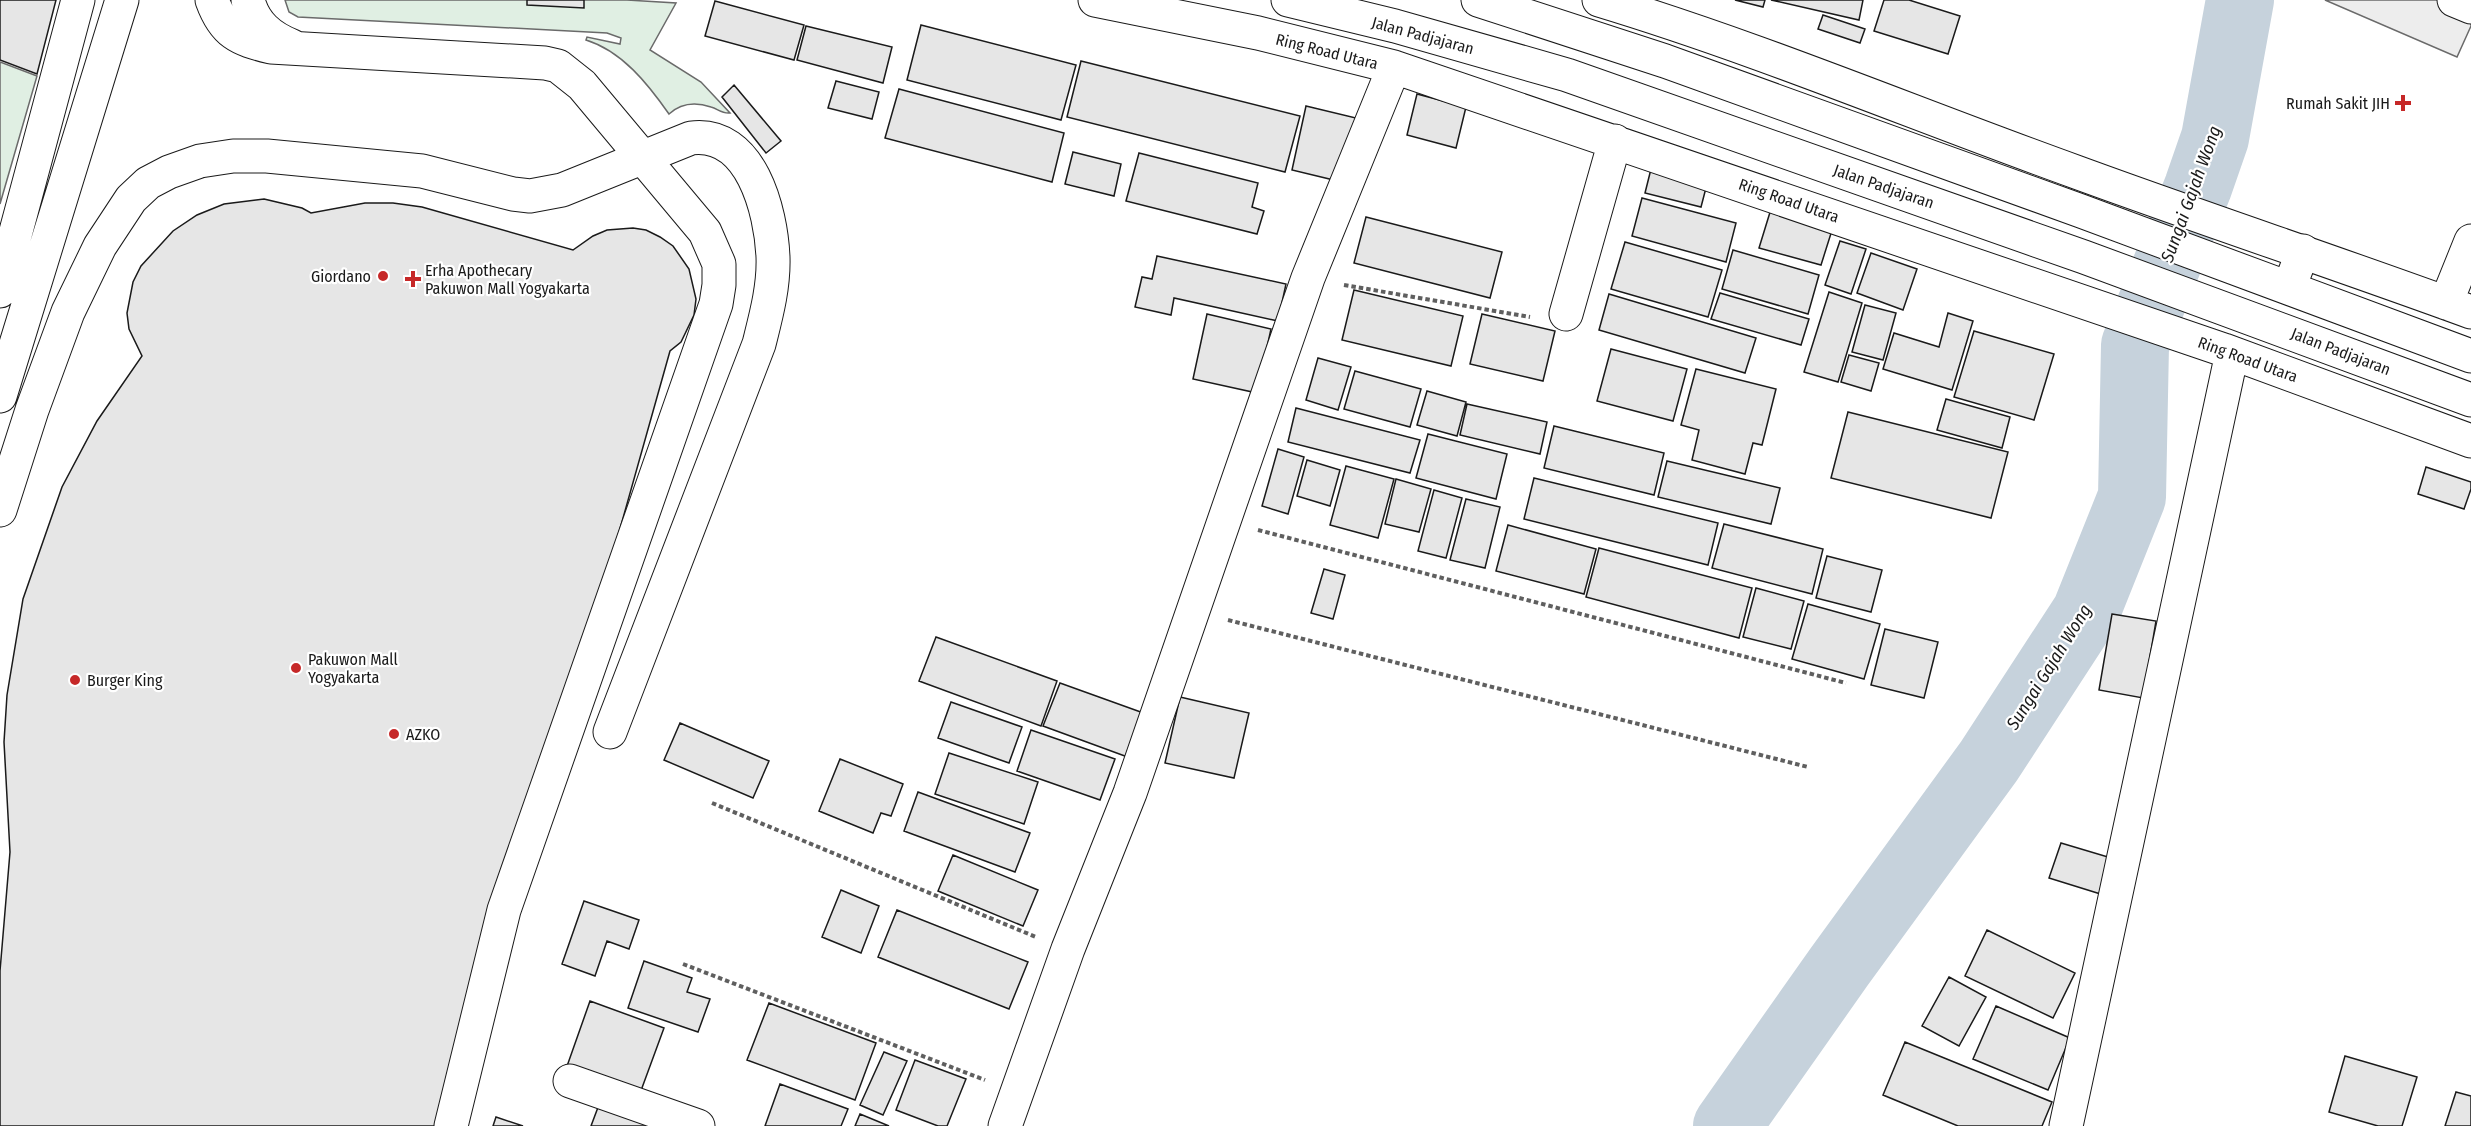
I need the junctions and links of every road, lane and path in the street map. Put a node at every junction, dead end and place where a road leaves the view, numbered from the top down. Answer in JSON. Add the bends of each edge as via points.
{"nodes":[{"id":1,"x":78,"y":0,"type":"edge"},
{"id":2,"x":122,"y":0,"type":"edge"},
{"id":3,"x":212,"y":0,"type":"edge"},
{"id":4,"x":248,"y":0,"type":"edge"},
{"id":5,"x":1095,"y":0,"type":"edge"},
{"id":6,"x":1288,"y":0,"type":"edge"},
{"id":7,"x":1478,"y":0,"type":"edge"},
{"id":8,"x":1599,"y":0,"type":"edge"},
{"id":9,"x":2454,"y":0,"type":"edge"},
{"id":10,"x":2471,"y":7,"type":"edge"},
{"id":11,"x":299,"y":49,"type":"junction"},
{"id":12,"x":1394,"y":67,"type":"junction"},
{"id":13,"x":1615,"y":141,"type":"junction"},
{"id":14,"x":643,"y":156,"type":"junction"},
{"id":15,"x":2471,"y":242,"type":"edge"},
{"id":16,"x":2297,"y":249,"type":"junction"},
{"id":17,"x":1308,"y":278,"type":"junction"},
{"id":18,"x":2280,"y":285,"type":"junction"},
{"id":19,"x":0,"y":291,"type":"edge"},
{"id":20,"x":2459,"y":308,"type":"edge"},
{"id":21,"x":1566,"y":314,"type":"dead end"},
{"id":22,"x":1530,"y":317,"type":"dead end"},
{"id":23,"x":2228,"y":351,"type":"junction"},
{"id":24,"x":2471,"y":356,"type":"edge"},
{"id":25,"x":0,"y":396,"type":"edge"},
{"id":26,"x":2471,"y":400,"type":"edge"},
{"id":27,"x":0,"y":414,"type":"edge"},
{"id":28,"x":2471,"y":441,"type":"edge"},
{"id":29,"x":0,"y":450,"type":"edge"},
{"id":30,"x":0,"y":510,"type":"edge"},
{"id":31,"x":1224,"y":520,"type":"junction"},
{"id":32,"x":1193,"y":611,"type":"junction"},
{"id":33,"x":1846,"y":683,"type":"dead end"},
{"id":34,"x":610,"y":732,"type":"dead end"},
{"id":35,"x":1808,"y":767,"type":"dead end"},
{"id":36,"x":712,"y":803,"type":"dead end"},
{"id":37,"x":1068,"y":950,"type":"junction"},
{"id":38,"x":683,"y":964,"type":"dead end"},
{"id":39,"x":570,"y":1082,"type":"dead end"},
{"id":40,"x":1017,"y":1092,"type":"junction"},
{"id":41,"x":451,"y":1126,"type":"edge"},
{"id":42,"x":698,"y":1126,"type":"edge"},
{"id":43,"x":1005,"y":1126,"type":"edge"},
{"id":44,"x":2066,"y":1126,"type":"edge"}],
"edges":[{"from":1,"to":19,"type":"main road"},
{"from":2,"to":25,"type":"main road"},
{"from":3,"to":11,"type":"main road","via":[[218,19],[233,34],[271,47]]},
{"from":4,"to":11,"type":"main road","via":[[264,30]]},
{"from":5,"to":12,"type":"main road","name":"Ring Road Utara","via":[[1258,33]]},
{"from":6,"to":26,"type":"main road","name":"Jalan Padjajaran","via":[[1566,75],[2084,257]]},
{"from":7,"to":18,"type":"main road","via":[[1665,61]]},
{"from":8,"to":16,"type":"main road","via":[[1852,87]]},
{"from":9,"to":10,"type":"main road"},
{"from":11,"to":14,"type":"main road","via":[[558,66],[582,85]]},
{"from":12,"to":13,"type":"main road","name":"Ring Road Utara"},
{"from":12,"to":17,"type":"main road"},
{"from":13,"to":21,"type":"main road"},
{"from":13,"to":23,"type":"main road","name":"Ring Road Utara"},
{"from":14,"to":30,"type":"main road","via":[[562,190],[530,196],[422,171],[267,156],[201,161],[148,183],[131,199],[100,246],[68,312]]},
{"from":14,"to":34,"type":"main road","via":[[706,136],[734,149],[762,198],[773,258],[771,289],[759,344]]},
{"from":14,"to":41,"type":"main road","via":[[713,247],[719,264],[716,304],[504,910]]},
{"from":15,"to":20,"type":"main road"},
{"from":16,"to":18,"type":"main road"},
{"from":16,"to":20,"type":"main road"},
{"from":17,"to":22,"type":"path"},
{"from":17,"to":31,"type":"main road"},
{"from":18,"to":24,"type":"main road"},
{"from":23,"to":28,"type":"main road","name":"Ring Road Utara"},
{"from":23,"to":44,"type":"main road"},
{"from":27,"to":29,"type":"main road","via":[[8,426]]},
{"from":31,"to":32,"type":"main road"},
{"from":31,"to":33,"type":"path"},
{"from":32,"to":35,"type":"path"},
{"from":32,"to":37,"type":"main road","via":[[1130,793]]},
{"from":36,"to":37,"type":"path"},
{"from":37,"to":40,"type":"main road"},
{"from":38,"to":40,"type":"path"},
{"from":39,"to":42,"type":"main road"},
{"from":40,"to":43,"type":"main road"}]}
